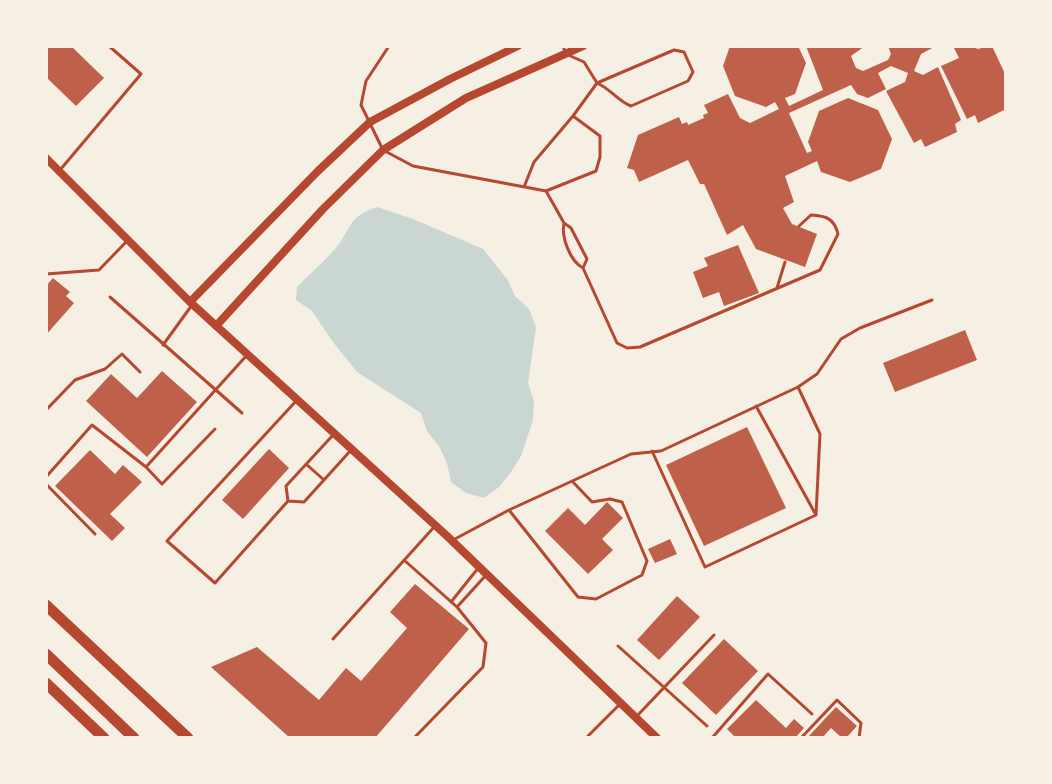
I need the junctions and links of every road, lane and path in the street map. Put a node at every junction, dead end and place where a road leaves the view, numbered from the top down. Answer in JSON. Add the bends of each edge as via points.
{"nodes":[{"id":1,"x":110,"y":46,"type":"edge"},
{"id":2,"x":389,"y":46,"type":"edge"},
{"id":3,"x":518,"y":46,"type":"edge"},
{"id":4,"x":583,"y":46,"type":"edge"},
{"id":5,"x":564,"y":50,"type":"edge"},
{"id":6,"x":597,"y":83,"type":"junction"},
{"id":7,"x":573,"y":116,"type":"junction"},
{"id":8,"x":370,"y":122,"type":"junction"},
{"id":9,"x":383,"y":150,"type":"junction"},
{"id":10,"x":46,"y":158,"type":"edge"},
{"id":11,"x":60,"y":171,"type":"junction"},
{"id":12,"x":524,"y":186,"type":"junction"},
{"id":13,"x":546,"y":191,"type":"junction"},
{"id":14,"x":564,"y":223,"type":"junction"},
{"id":15,"x":799,"y":226,"type":"dead end"},
{"id":16,"x":128,"y":241,"type":"junction"},
{"id":17,"x":785,"y":262,"type":"dead end"},
{"id":18,"x":584,"y":268,"type":"junction"},
{"id":19,"x":46,"y":274,"type":"edge"},
{"id":20,"x":777,"y":288,"type":"junction"},
{"id":21,"x":110,"y":297,"type":"dead end"},
{"id":22,"x":932,"y":300,"type":"dead end"},
{"id":23,"x":191,"y":303,"type":"junction"},
{"id":24,"x":216,"y":326,"type":"junction"},
{"id":25,"x":163,"y":345,"type":"junction"},
{"id":26,"x":248,"y":355,"type":"junction"},
{"id":27,"x":140,"y":372,"type":"dead end"},
{"id":28,"x":798,"y":387,"type":"junction"},
{"id":29,"x":217,"y":390,"type":"junction"},
{"id":30,"x":297,"y":400,"type":"junction"},
{"id":31,"x":756,"y":406,"type":"junction"},
{"id":32,"x":46,"y":410,"type":"edge"},
{"id":33,"x":242,"y":413,"type":"dead end"},
{"id":34,"x":215,"y":429,"type":"dead end"},
{"id":35,"x":334,"y":433,"type":"junction"},
{"id":36,"x":352,"y":449,"type":"junction"},
{"id":37,"x":652,"y":451,"type":"junction"},
{"id":38,"x":306,"y":464,"type":"junction"},
{"id":39,"x":146,"y":467,"type":"junction"},
{"id":40,"x":46,"y":477,"type":"edge"},
{"id":41,"x":324,"y":480,"type":"junction"},
{"id":42,"x":572,"y":481,"type":"junction"},
{"id":43,"x":46,"y":484,"type":"edge"},
{"id":44,"x":288,"y":501,"type":"junction"},
{"id":45,"x":508,"y":510,"type":"junction"},
{"id":46,"x":816,"y":515,"type":"junction"},
{"id":47,"x":435,"y":525,"type":"junction"},
{"id":48,"x":95,"y":534,"type":"dead end"},
{"id":49,"x":452,"y":541,"type":"junction"},
{"id":50,"x":404,"y":560,"type":"junction"},
{"id":51,"x":479,"y":567,"type":"junction"},
{"id":52,"x":487,"y":574,"type":"junction"},
{"id":53,"x":451,"y":602,"type":"junction"},
{"id":54,"x":46,"y":605,"type":"edge"},
{"id":55,"x":457,"y":607,"type":"junction"},
{"id":56,"x":714,"y":635,"type":"dead end"},
{"id":57,"x":333,"y":639,"type":"dead end"},
{"id":58,"x":618,"y":646,"type":"dead end"},
{"id":59,"x":46,"y":654,"type":"edge"},
{"id":60,"x":46,"y":683,"type":"edge"},
{"id":61,"x":663,"y":688,"type":"junction"},
{"id":62,"x":621,"y":703,"type":"junction"},
{"id":63,"x":812,"y":714,"type":"dead end"},
{"id":64,"x":636,"y":717,"type":"junction"},
{"id":65,"x":707,"y":726,"type":"dead end"},
{"id":66,"x":589,"y":737,"type":"edge"},
{"id":67,"x":104,"y":738,"type":"edge"},
{"id":68,"x":134,"y":738,"type":"edge"},
{"id":69,"x":188,"y":738,"type":"edge"},
{"id":70,"x":414,"y":738,"type":"edge"},
{"id":71,"x":584,"y":738,"type":"edge"},
{"id":72,"x":657,"y":738,"type":"edge"},
{"id":73,"x":712,"y":738,"type":"edge"},
{"id":74,"x":801,"y":738,"type":"edge"},
{"id":75,"x":859,"y":738,"type":"edge"}],
"edges":[{"from":1,"to":11,"type":"lane","via":[[141,74]]},
{"from":2,"to":8,"type":"lane","via":[[366,81],[361,105]]},
{"from":3,"to":8,"type":"street"},
{"from":4,"to":5,"type":"street"},
{"from":5,"to":6,"type":"lane","via":[[584,62]]},
{"from":5,"to":9,"type":"street","via":[[466,98]]},
{"from":6,"to":6,"type":"lane","via":[[611,89],[623,103],[631,106],[688,80],[693,72],[684,52],[674,50]]},
{"from":6,"to":7,"type":"lane"},
{"from":7,"to":12,"type":"lane","via":[[534,162]]},
{"from":7,"to":13,"type":"lane","via":[[600,136],[596,171]]},
{"from":8,"to":9,"type":"lane"},
{"from":8,"to":23,"type":"street","via":[[311,178]]},
{"from":9,"to":12,"type":"lane","via":[[413,166]]},
{"from":9,"to":24,"type":"street","via":[[322,209]]},
{"from":10,"to":11,"type":"street"},
{"from":11,"to":16,"type":"street"},
{"from":12,"to":13,"type":"lane"},
{"from":13,"to":14,"type":"lane"},
{"from":14,"to":18,"type":"lane","via":[[587,259]]},
{"from":14,"to":18,"type":"lane","via":[[562,232],[570,251],[576,264]]},
{"from":15,"to":20,"type":"lane","via":[[811,215],[825,216],[835,224],[838,234],[820,270]]},
{"from":16,"to":19,"type":"lane","via":[[99,270]]},
{"from":16,"to":23,"type":"street"},
{"from":17,"to":20,"type":"lane"},
{"from":18,"to":20,"type":"lane","via":[[617,343],[627,348],[640,347]]},
{"from":21,"to":25,"type":"lane"},
{"from":22,"to":28,"type":"lane","via":[[860,328],[841,340],[817,374]]},
{"from":23,"to":24,"type":"street"},
{"from":23,"to":25,"type":"lane"},
{"from":24,"to":26,"type":"street"},
{"from":25,"to":29,"type":"lane"},
{"from":26,"to":29,"type":"lane"},
{"from":26,"to":30,"type":"street"},
{"from":27,"to":32,"type":"lane","via":[[122,354],[105,369],[75,380]]},
{"from":28,"to":31,"type":"lane"},
{"from":28,"to":46,"type":"lane","via":[[820,434]]},
{"from":29,"to":33,"type":"lane"},
{"from":29,"to":39,"type":"lane"},
{"from":30,"to":35,"type":"street"},
{"from":30,"to":44,"type":"lane","via":[[167,541],[214,584]]},
{"from":31,"to":37,"type":"lane","via":[[661,451]]},
{"from":31,"to":46,"type":"lane"},
{"from":34,"to":39,"type":"lane","via":[[162,484]]},
{"from":35,"to":36,"type":"street"},
{"from":35,"to":38,"type":"lane"},
{"from":36,"to":41,"type":"lane"},
{"from":36,"to":47,"type":"street"},
{"from":37,"to":42,"type":"lane","via":[[631,454]]},
{"from":37,"to":46,"type":"lane","via":[[705,566]]},
{"from":38,"to":41,"type":"lane"},
{"from":38,"to":44,"type":"lane","via":[[286,486]]},
{"from":39,"to":40,"type":"lane","via":[[92,425]]},
{"from":41,"to":44,"type":"lane","via":[[304,502]]},
{"from":42,"to":45,"type":"lane"},
{"from":42,"to":45,"type":"lane","via":[[592,502],[610,499],[622,502],[646,561],[642,575],[596,599],[578,597]]},
{"from":43,"to":48,"type":"lane"},
{"from":45,"to":49,"type":"lane"},
{"from":47,"to":49,"type":"street"},
{"from":47,"to":50,"type":"lane"},
{"from":49,"to":51,"type":"street"},
{"from":50,"to":53,"type":"lane"},
{"from":50,"to":57,"type":"lane"},
{"from":51,"to":52,"type":"street"},
{"from":51,"to":53,"type":"lane"},
{"from":52,"to":55,"type":"lane"},
{"from":52,"to":62,"type":"street"},
{"from":53,"to":55,"type":"lane"},
{"from":54,"to":69,"type":"highway"},
{"from":55,"to":70,"type":"lane","via":[[486,643],[483,667]]},
{"from":56,"to":61,"type":"lane"},
{"from":58,"to":61,"type":"lane"},
{"from":59,"to":68,"type":"highway"},
{"from":60,"to":67,"type":"highway"},
{"from":61,"to":64,"type":"lane"},
{"from":61,"to":65,"type":"lane"},
{"from":62,"to":64,"type":"street"},
{"from":62,"to":66,"type":"lane"},
{"from":63,"to":73,"type":"lane","via":[[768,674]]},
{"from":64,"to":72,"type":"street"},
{"from":66,"to":71,"type":"lane"},
{"from":74,"to":75,"type":"lane","via":[[837,700],[861,723]]}]}
